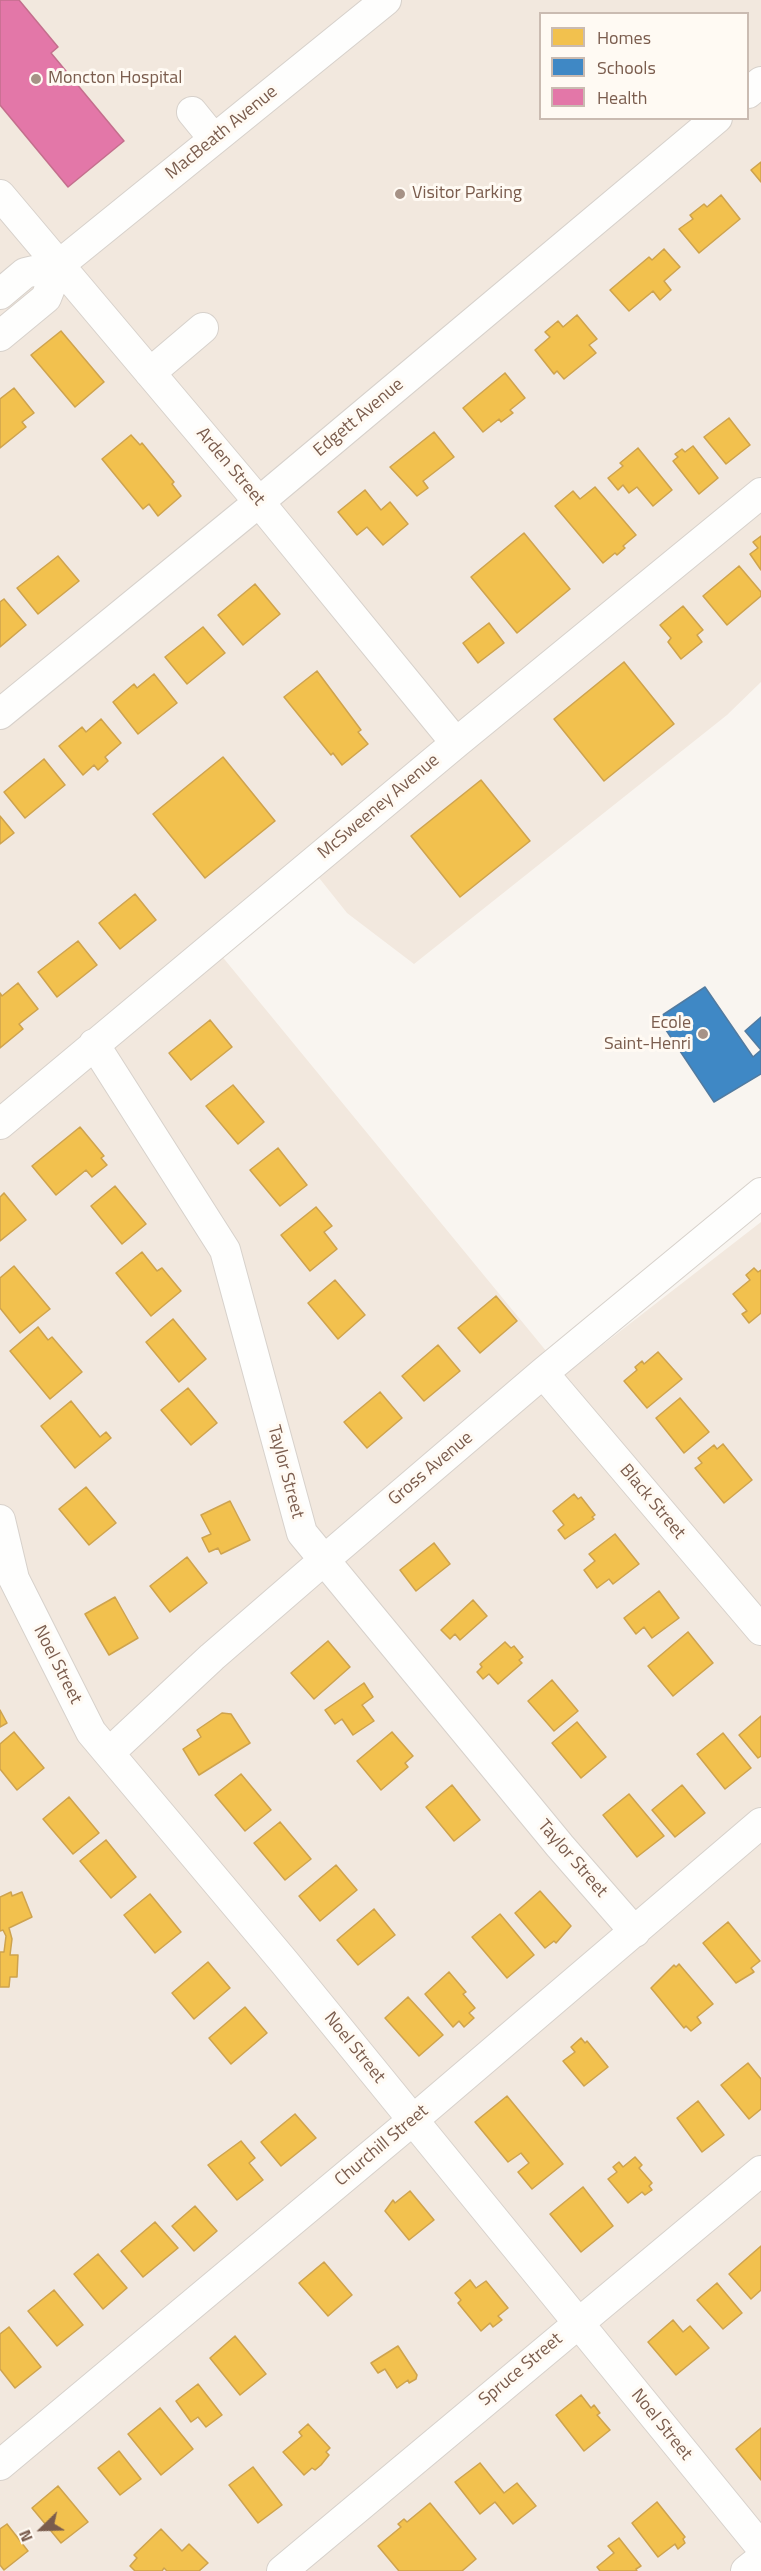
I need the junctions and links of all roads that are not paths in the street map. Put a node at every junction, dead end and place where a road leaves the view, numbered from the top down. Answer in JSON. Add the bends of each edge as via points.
{"nodes":[{"id":1,"x":386,"y":0,"type":"edge"},
{"id":2,"x":761,"y":82,"type":"edge"},
{"id":3,"x":749,"y":91,"type":"edge"},
{"id":4,"x":192,"y":112,"type":"dead end"},
{"id":5,"x":715,"y":120,"type":"edge"},
{"id":6,"x":214,"y":139,"type":"junction"},
{"id":7,"x":0,"y":195,"type":"edge"},
{"id":8,"x":58,"y":265,"type":"junction"},
{"id":9,"x":0,"y":294,"type":"edge"},
{"id":10,"x":203,"y":328,"type":"dead end"},
{"id":11,"x":0,"y":336,"type":"edge"},
{"id":12,"x":150,"y":373,"type":"junction"},
{"id":13,"x":761,"y":493,"type":"edge"},
{"id":14,"x":259,"y":502,"type":"junction"},
{"id":15,"x":0,"y":714,"type":"edge"},
{"id":16,"x":456,"y":743,"type":"junction"},
{"id":17,"x":94,"y":1044,"type":"junction"},
{"id":18,"x":0,"y":1124,"type":"edge"},
{"id":19,"x":761,"y":1192,"type":"edge"},
{"id":20,"x":543,"y":1373,"type":"junction"},
{"id":21,"x":0,"y":1520,"type":"edge"},
{"id":22,"x":323,"y":1561,"type":"junction"},
{"id":23,"x":761,"y":1630,"type":"edge"},
{"id":24,"x":109,"y":1753,"type":"junction"},
{"id":25,"x":761,"y":1823,"type":"edge"},
{"id":26,"x":635,"y":1932,"type":"junction"},
{"id":27,"x":413,"y":2120,"type":"junction"},
{"id":28,"x":761,"y":2171,"type":"edge"},
{"id":29,"x":577,"y":2323,"type":"junction"},
{"id":30,"x":0,"y":2465,"type":"edge"},
{"id":31,"x":761,"y":2547,"type":"edge"},
{"id":32,"x":761,"y":2559,"type":"edge"},
{"id":33,"x":282,"y":2571,"type":"edge"},
{"id":34,"x":746,"y":2571,"type":"edge"}],
"edges":[{"from":1,"to":6,"type":"street","name":"MacBeath Avenue"},
{"from":2,"to":3,"type":"street"},
{"from":4,"to":6,"type":"street"},
{"from":5,"to":14,"type":"street","name":"Edgett Avenue"},
{"from":6,"to":8,"type":"street","name":"MacBeath Avenue"},
{"from":7,"to":8,"type":"street","name":"Arden Street"},
{"from":8,"to":9,"type":"street","name":"MacBeath Avenue","via":[[26,273]]},
{"from":8,"to":11,"type":"street","via":[[46,298]]},
{"from":8,"to":12,"type":"street","name":"Arden Street"},
{"from":10,"to":12,"type":"street"},
{"from":12,"to":14,"type":"street","name":"Arden Street"},
{"from":13,"to":16,"type":"street","name":"McSweeney Avenue"},
{"from":14,"to":15,"type":"street","name":"Edgett Avenue"},
{"from":14,"to":16,"type":"street","name":"Arden Street"},
{"from":16,"to":17,"type":"street","name":"McSweeney Avenue"},
{"from":17,"to":18,"type":"street","name":"McSweeney Avenue"},
{"from":17,"to":22,"type":"street","name":"Taylor Street","via":[[225,1250],[302,1533]]},
{"from":19,"to":20,"type":"street","name":"Gross Avenue"},
{"from":20,"to":22,"type":"street","name":"Gross Avenue"},
{"from":20,"to":23,"type":"street","name":"Black Street"},
{"from":21,"to":24,"type":"street","name":"Noel Street","via":[[14,1579],[91,1732]]},
{"from":22,"to":24,"type":"street","name":"Gross Avenue"},
{"from":22,"to":26,"type":"street","name":"Taylor Street"},
{"from":24,"to":27,"type":"street","name":"Noel Street"},
{"from":25,"to":26,"type":"street","name":"Churchill Street"},
{"from":26,"to":27,"type":"street","name":"Churchill Street"},
{"from":27,"to":29,"type":"street","name":"Noel Street"},
{"from":27,"to":30,"type":"street","name":"Churchill Street"},
{"from":28,"to":29,"type":"street","name":"Spruce Street"},
{"from":29,"to":31,"type":"street","name":"Noel Street"},
{"from":29,"to":33,"type":"street","name":"Spruce Street"},
{"from":32,"to":34,"type":"street"}]}
